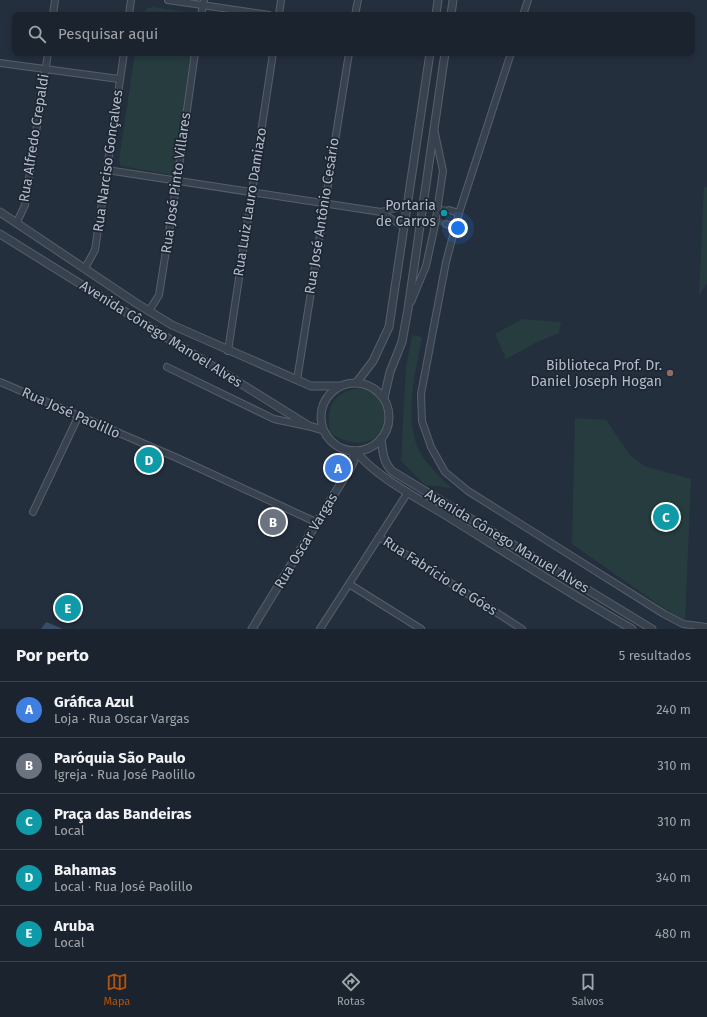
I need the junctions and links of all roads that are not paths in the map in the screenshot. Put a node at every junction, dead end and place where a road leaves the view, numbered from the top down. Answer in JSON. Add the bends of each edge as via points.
{"nodes":[{"id":1,"x":55,"y":0,"type":"edge"},
{"id":2,"x":131,"y":0,"type":"edge"},
{"id":3,"x":168,"y":0,"type":"edge"},
{"id":4,"x":281,"y":0,"type":"edge"},
{"id":5,"x":358,"y":0,"type":"edge"},
{"id":6,"x":438,"y":0,"type":"edge"},
{"id":7,"x":453,"y":0,"type":"edge"},
{"id":8,"x":528,"y":0,"type":"edge"},
{"id":9,"x":203,"y":2,"type":"edge"},
{"id":10,"x":53,"y":12,"type":"edge"},
{"id":11,"x":129,"y":12,"type":"edge"},
{"id":12,"x":201,"y":12,"type":"edge"},
{"id":13,"x":254,"y":12,"type":"edge"},
{"id":14,"x":279,"y":12,"type":"edge"},
{"id":15,"x":356,"y":12,"type":"edge"},
{"id":16,"x":436,"y":12,"type":"edge"},
{"id":17,"x":451,"y":12,"type":"edge"},
{"id":18,"x":524,"y":12,"type":"edge"},
{"id":19,"x":47,"y":56,"type":"edge"},
{"id":20,"x":123,"y":56,"type":"edge"},
{"id":21,"x":195,"y":56,"type":"edge"},
{"id":22,"x":273,"y":56,"type":"edge"},
{"id":23,"x":348,"y":56,"type":"edge"},
{"id":24,"x":430,"y":56,"type":"edge"},
{"id":25,"x":445,"y":56,"type":"edge"},
{"id":26,"x":510,"y":56,"type":"edge"},
{"id":27,"x":0,"y":63,"type":"edge"},
{"id":28,"x":45,"y":70,"type":"junction"},
{"id":29,"x":119,"y":79,"type":"junction"},
{"id":30,"x":434,"y":128,"type":"junction"},
{"id":31,"x":107,"y":170,"type":"junction"},
{"id":32,"x":178,"y":181,"type":"junction"},
{"id":33,"x":252,"y":191,"type":"junction"},
{"id":34,"x":324,"y":203,"type":"junction"},
{"id":35,"x":407,"y":205,"type":"junction"},
{"id":36,"x":449,"y":210,"type":"tunnel mouth"},
{"id":37,"x":0,"y":212,"type":"edge"},
{"id":38,"x":382,"y":212,"type":"junction"},
{"id":39,"x":459,"y":213,"type":"junction"},
{"id":40,"x":17,"y":222,"type":"junction"},
{"id":41,"x":446,"y":224,"type":"tunnel mouth"},
{"id":42,"x":404,"y":227,"type":"junction"},
{"id":43,"x":455,"y":227,"type":"junction"},
{"id":44,"x":0,"y":234,"type":"edge"},
{"id":45,"x":86,"y":268,"type":"junction"},
{"id":46,"x":408,"y":309,"type":"junction"},
{"id":47,"x":149,"y":311,"type":"junction"},
{"id":48,"x":228,"y":350,"type":"junction"},
{"id":49,"x":167,"y":367,"type":"dead end"},
{"id":50,"x":297,"y":380,"type":"junction"},
{"id":51,"x":0,"y":382,"type":"edge"},
{"id":52,"x":357,"y":382,"type":"junction"},
{"id":53,"x":339,"y":386,"type":"junction"},
{"id":54,"x":384,"y":398,"type":"junction"},
{"id":55,"x":78,"y":417,"type":"junction"},
{"id":56,"x":309,"y":426,"type":"junction"},
{"id":57,"x":323,"y":430,"type":"junction"},
{"id":58,"x":381,"y":439,"type":"junction"},
{"id":59,"x":355,"y":451,"type":"junction"},
{"id":60,"x":408,"y":492,"type":"junction"},
{"id":61,"x":33,"y":512,"type":"dead end"},
{"id":62,"x":318,"y":523,"type":"junction"},
{"id":63,"x":378,"y":537,"type":"junction"},
{"id":64,"x":349,"y":584,"type":"junction"},
{"id":65,"x":707,"y":626,"type":"edge"},
{"id":66,"x":252,"y":629,"type":"edge"},
{"id":67,"x":320,"y":629,"type":"edge"},
{"id":68,"x":421,"y":629,"type":"edge"},
{"id":69,"x":522,"y":629,"type":"edge"},
{"id":70,"x":632,"y":629,"type":"edge"},
{"id":71,"x":651,"y":629,"type":"edge"}],
"edges":[{"from":1,"to":10,"type":"street"},
{"from":2,"to":11,"type":"street"},
{"from":3,"to":9,"type":"street"},
{"from":4,"to":14,"type":"street"},
{"from":5,"to":15,"type":"street"},
{"from":6,"to":16,"type":"street"},
{"from":7,"to":17,"type":"street"},
{"from":8,"to":18,"type":"street"},
{"from":9,"to":12,"type":"street"},
{"from":9,"to":13,"type":"street"},
{"from":19,"to":28,"type":"street","name":"Rua Alfredo Crepaldi"},
{"from":20,"to":29,"type":"street","name":"Rua Narciso Gonçalves"},
{"from":21,"to":32,"type":"street","name":"Rua José Pinto Villares"},
{"from":22,"to":33,"type":"street","name":"Rua Luiz Lauro Damiazo"},
{"from":23,"to":34,"type":"street","name":"Rua José Antônio Cesário"},
{"from":24,"to":35,"type":"street"},
{"from":25,"to":30,"type":"street"},
{"from":26,"to":39,"type":"street"},
{"from":27,"to":28,"type":"street"},
{"from":28,"to":29,"type":"street"},
{"from":28,"to":40,"type":"street","name":"Rua Alfredo Crepaldi","via":[[25,205]]},
{"from":29,"to":31,"type":"street","name":"Rua Narciso Gonçalves"},
{"from":30,"to":46,"type":"street"},
{"from":30,"to":46,"type":"street","via":[[443,171],[439,207],[426,266]]},
{"from":31,"to":32,"type":"street"},
{"from":31,"to":45,"type":"street","name":"Rua Narciso Gonçalves","via":[[95,250]]},
{"from":32,"to":33,"type":"street"},
{"from":32,"to":47,"type":"street","name":"Rua José Pinto Villares","via":[[159,295]]},
{"from":33,"to":34,"type":"street"},
{"from":33,"to":48,"type":"street","name":"Rua Luiz Lauro Damiazo"},
{"from":34,"to":38,"type":"street"},
{"from":34,"to":50,"type":"street","name":"Rua José Antônio Cesário"},
{"from":35,"to":38,"type":"street"},
{"from":35,"to":42,"type":"street"},
{"from":36,"to":39,"type":"street"},
{"from":37,"to":40,"type":"street","name":"Avenida Cônego Manoel Alves"},
{"from":38,"to":42,"type":"street"},
{"from":39,"to":43,"type":"street"},
{"from":40,"to":45,"type":"street","name":"Avenida Cônego Manoel Alves"},
{"from":41,"to":43,"type":"street"},
{"from":42,"to":52,"type":"street","via":[[389,327],[373,361]]},
{"from":43,"to":65,"type":"street","via":[[438,300],[421,394],[422,421],[431,447],[445,472],[468,491],[664,614],[684,624]]},
{"from":44,"to":56,"type":"street","name":"Avenida Cônego Manoel Alves"},
{"from":45,"to":47,"type":"street","name":"Avenida Cônego Manoel Alves"},
{"from":46,"to":54,"type":"street","via":[[402,342],[390,372]]},
{"from":47,"to":48,"type":"street","name":"Avenida Cônego Manoel Alves","via":[[172,325]]},
{"from":48,"to":50,"type":"street","name":"Avenida Cônego Manoel Alves"},
{"from":49,"to":56,"type":"street","via":[[274,419]]},
{"from":50,"to":53,"type":"street","name":"Avenida Cônego Manoel Alves","via":[[311,386]]},
{"from":51,"to":55,"type":"street","name":"Rua José Paolillo"},
{"from":52,"to":53,"type":"street"},
{"from":52,"to":54,"type":"street","via":[[368,384]]},
{"from":53,"to":57,"type":"street","via":[[324,400],[320,420]]},
{"from":54,"to":58,"type":"street","via":[[389,419],[387,430]]},
{"from":55,"to":61,"type":"street"},
{"from":55,"to":62,"type":"street","name":"Rua José Paolillo"},
{"from":56,"to":57,"type":"street","name":"Avenida Cônego Manoel Alves"},
{"from":57,"to":59,"type":"street","via":[[335,445]]},
{"from":58,"to":59,"type":"street","via":[[374,445]]},
{"from":58,"to":71,"type":"street","name":"Avenida Cônego Manuel Alves","via":[[383,458],[392,471]]},
{"from":59,"to":60,"type":"street","name":"Avenida Cônego Manuel Alves","via":[[364,462]]},
{"from":59,"to":62,"type":"street","name":"Rua Oscar Vargas","via":[[352,466]]},
{"from":60,"to":63,"type":"street"},
{"from":60,"to":70,"type":"street","name":"Avenida Cônego Manuel Alves"},
{"from":62,"to":66,"type":"street","name":"Rua Oscar Vargas"},
{"from":63,"to":64,"type":"street"},
{"from":63,"to":69,"type":"street","name":"Rua Fabrício de Góes"},
{"from":64,"to":67,"type":"street"},
{"from":64,"to":68,"type":"street"}]}
